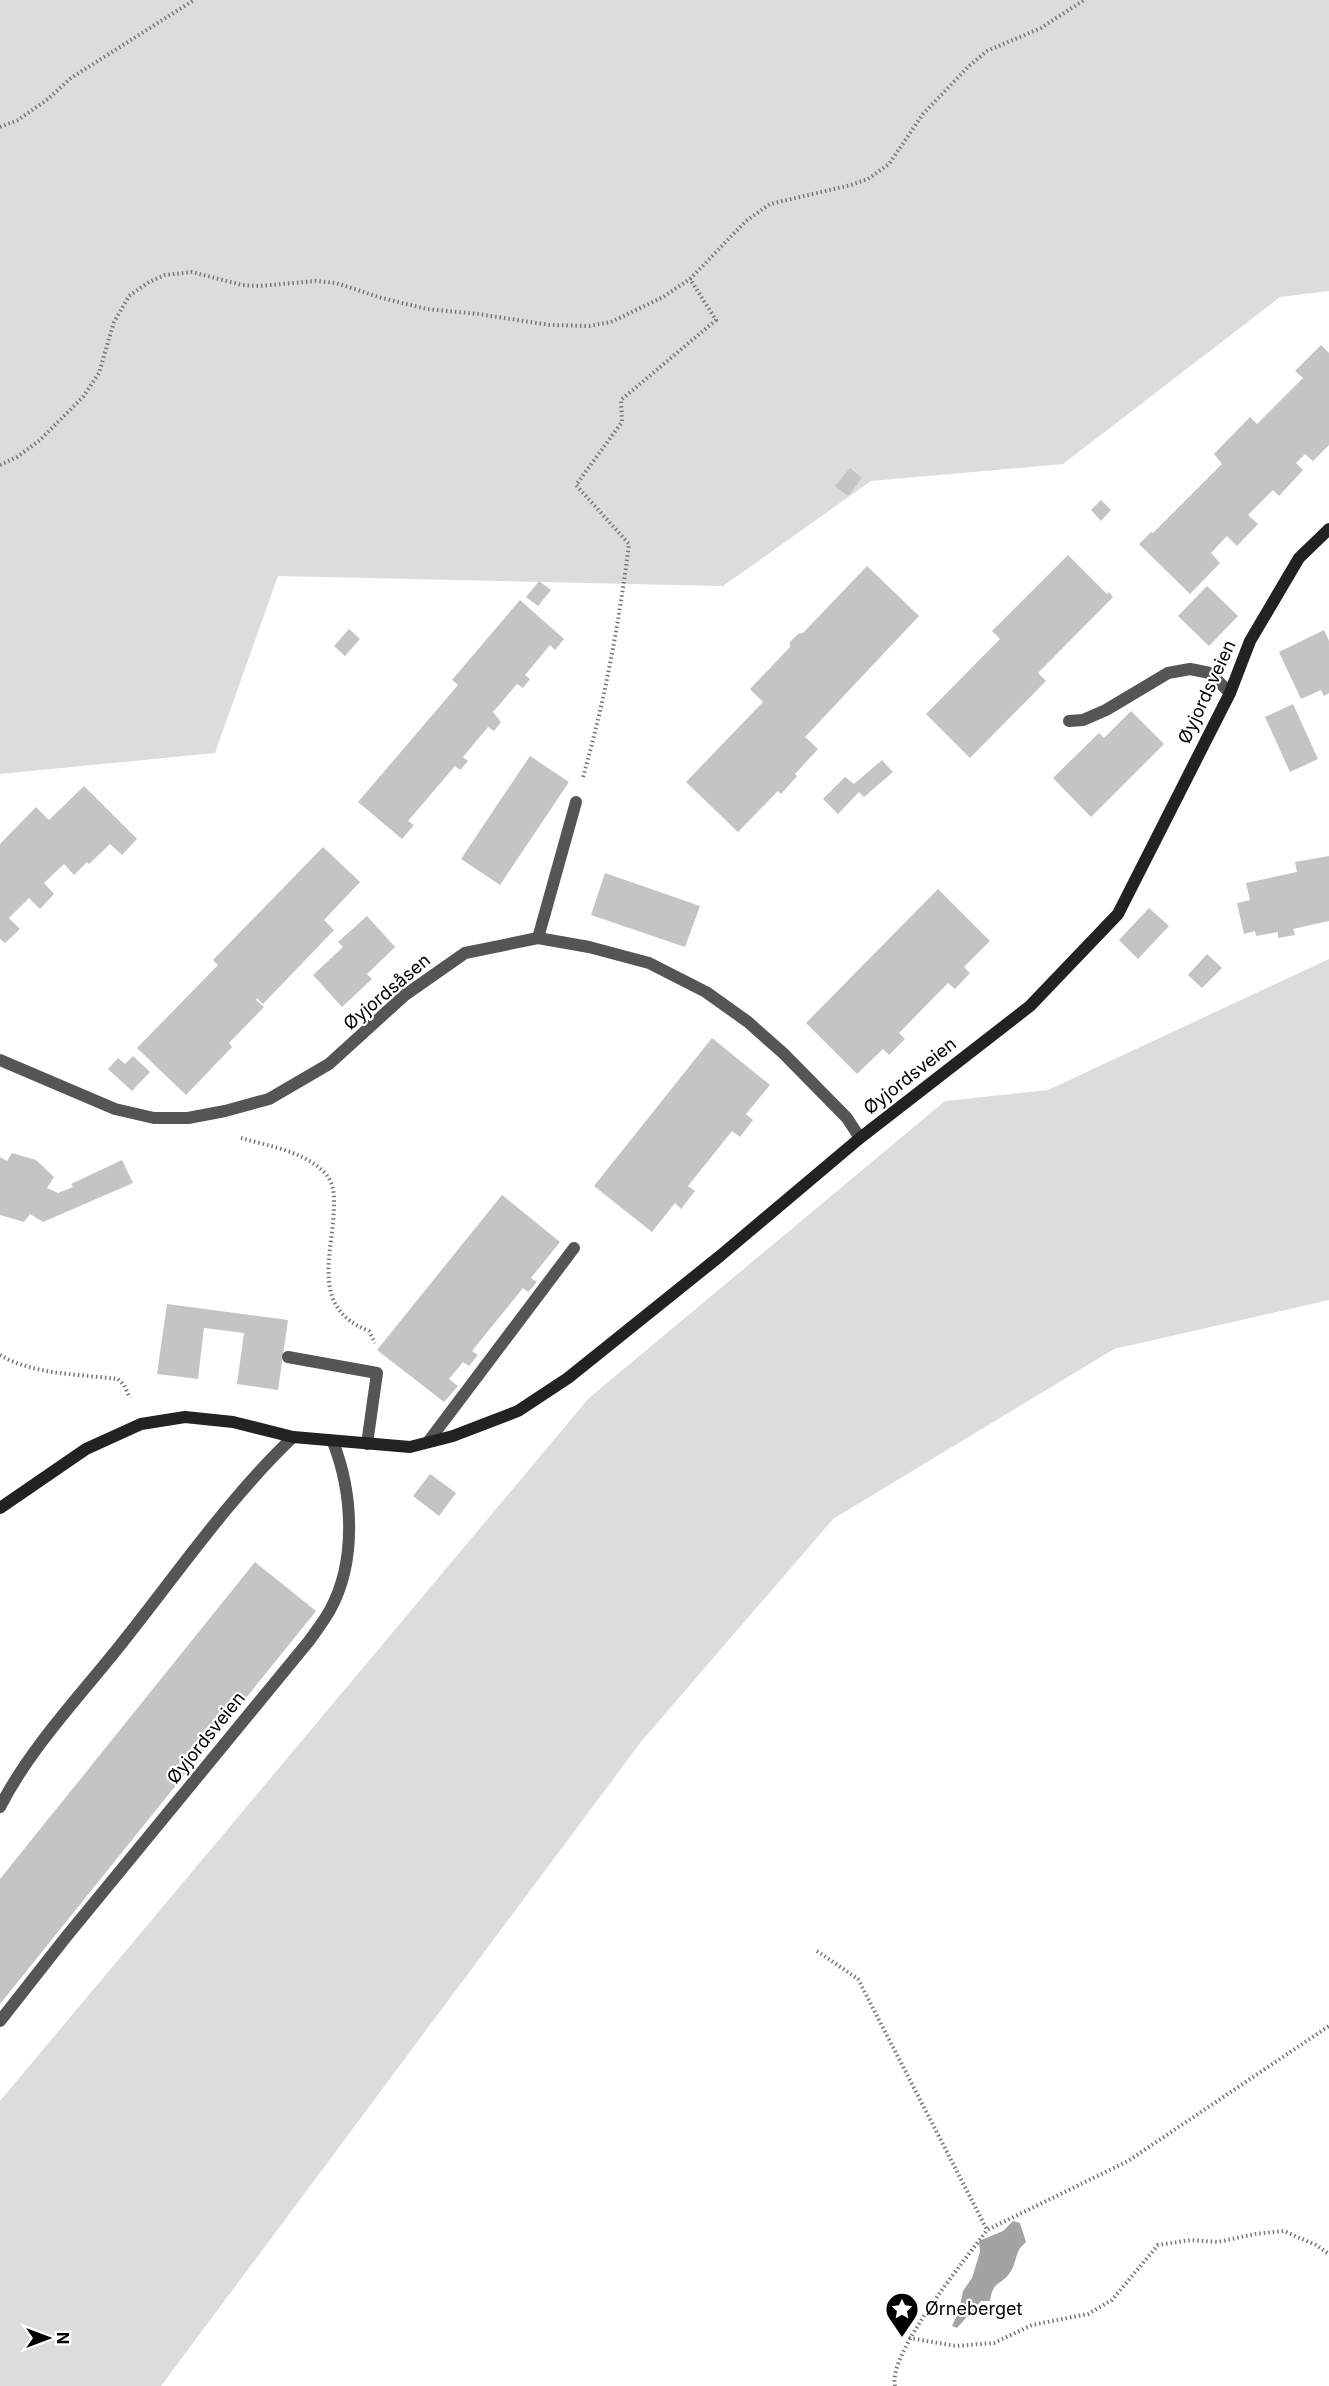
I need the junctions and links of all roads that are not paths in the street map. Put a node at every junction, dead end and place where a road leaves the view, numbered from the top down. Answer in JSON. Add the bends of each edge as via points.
{"nodes":[{"id":1,"x":1329,"y":529,"type":"edge"},
{"id":2,"x":1230,"y":693,"type":"junction"},
{"id":3,"x":1069,"y":722,"type":"dead end"},
{"id":4,"x":576,"y":802,"type":"road end"},
{"id":5,"x":538,"y":938,"type":"junction"},
{"id":6,"x":0,"y":1060,"type":"edge"},
{"id":7,"x":860,"y":1138,"type":"junction"},
{"id":8,"x":574,"y":1248,"type":"dead end"},
{"id":9,"x":288,"y":1357,"type":"dead end"},
{"id":10,"x":294,"y":1437,"type":"junction"},
{"id":11,"x":333,"y":1442,"type":"junction"},
{"id":12,"x":428,"y":1442,"type":"junction"},
{"id":13,"x":367,"y":1444,"type":"junction"},
{"id":14,"x":0,"y":1508,"type":"edge"},
{"id":15,"x":0,"y":1807,"type":"edge"},
{"id":16,"x":0,"y":2021,"type":"edge"}],
"edges":[{"from":1,"to":2,"type":"street","name":"Øyjordsveien","via":[[1299,558],[1250,641]]},
{"from":2,"to":3,"type":"street","via":[[1210,673],[1190,669],[1168,673],[1106,710]]},
{"from":2,"to":7,"type":"street","name":"Øyjordsveien","via":[[1118,914],[1030,1006]]},
{"from":4,"to":5,"type":"street"},
{"from":5,"to":6,"type":"street","name":"Øyjordsåsen","via":[[465,953],[405,995],[329,1064],[269,1099],[225,1111],[188,1118],[154,1118],[115,1109]]},
{"from":5,"to":7,"type":"street","name":"Øyjordsåsen","via":[[649,963],[706,992],[783,1053],[847,1118]]},
{"from":7,"to":12,"type":"street","name":"Øyjordsveien","via":[[568,1378],[518,1411]]},
{"from":8,"to":12,"type":"street"},
{"from":9,"to":13,"type":"street","via":[[377,1373]]},
{"from":10,"to":11,"type":"street","name":"Øyjordsveien"},
{"from":10,"to":14,"type":"street","name":"Øyjordsveien","via":[[233,1422],[185,1417],[141,1424],[86,1449]]},
{"from":10,"to":15,"type":"street","via":[[270,1460],[28,1760]]},
{"from":11,"to":13,"type":"street","name":"Øyjordsveien"},
{"from":11,"to":16,"type":"street","name":"Øyjordsveien","via":[[346,1484],[348,1519],[347,1554],[330,1610],[309,1641]]},
{"from":12,"to":13,"type":"street","name":"Øyjordsveien","via":[[410,1447]]}]}
